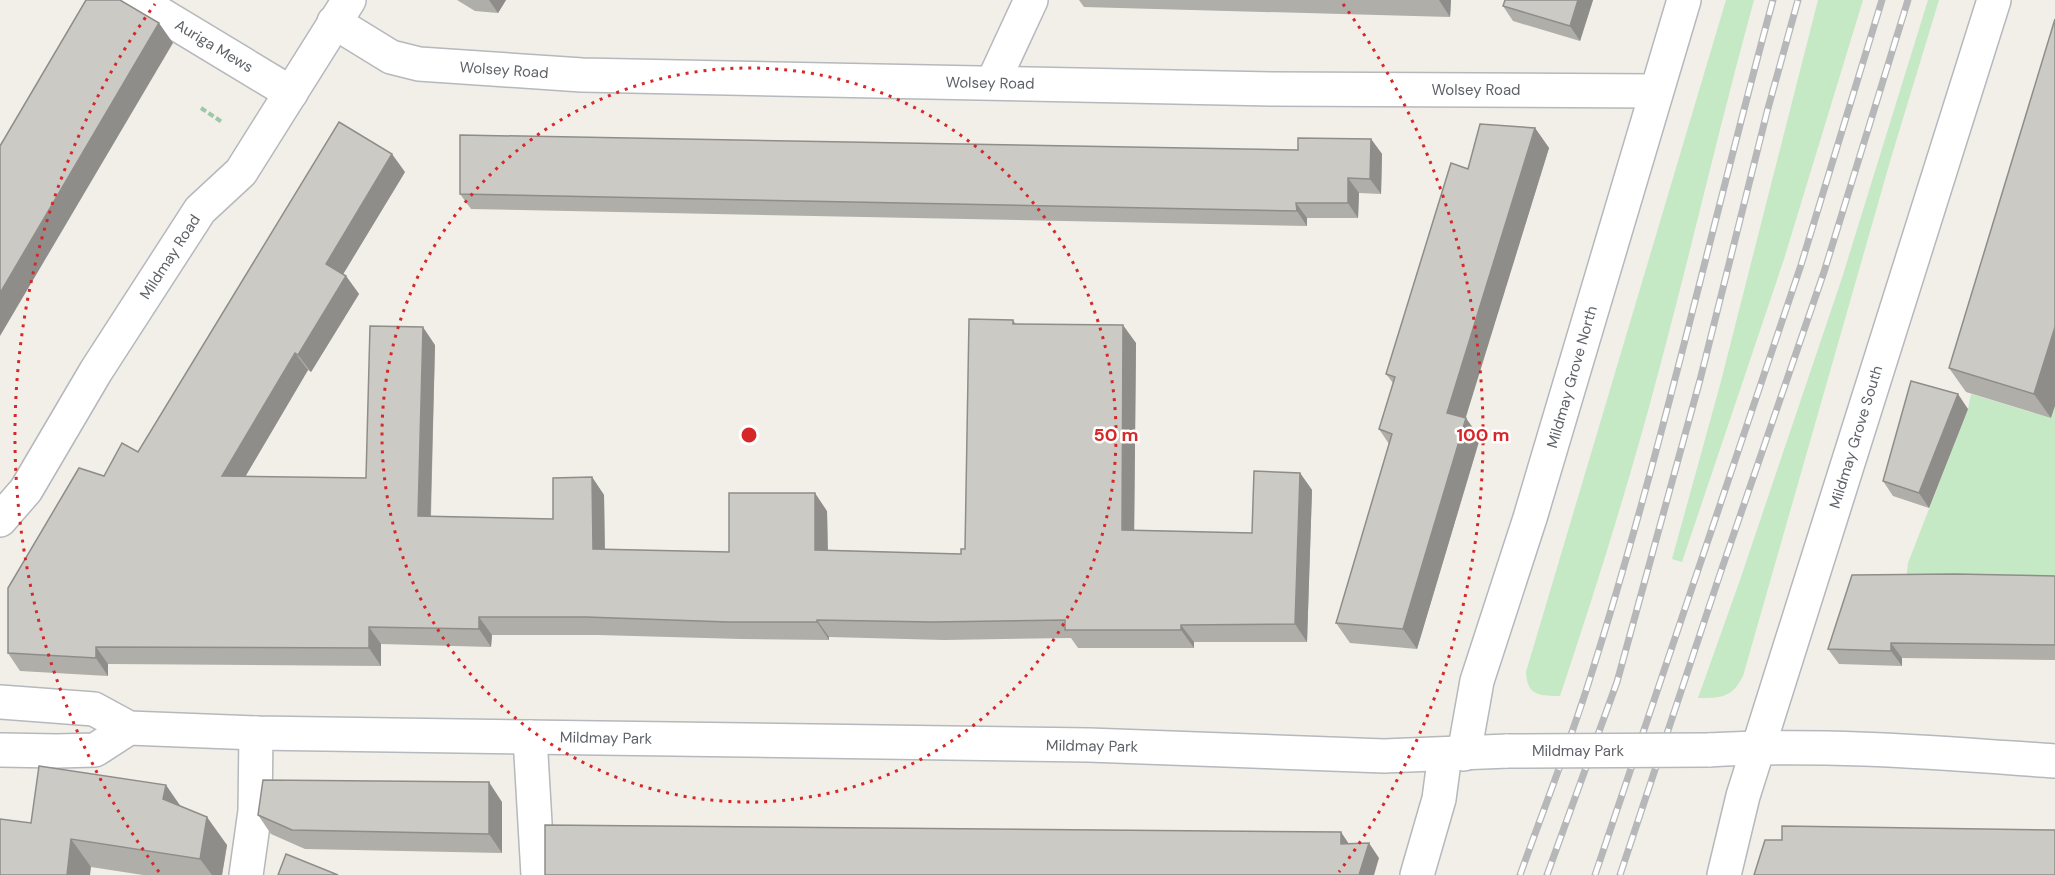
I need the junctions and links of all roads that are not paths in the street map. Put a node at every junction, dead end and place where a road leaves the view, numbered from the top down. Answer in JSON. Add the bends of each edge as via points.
{"nodes":[{"id":1,"x":137,"y":0,"type":"edge"},
{"id":2,"x":1031,"y":0,"type":"edge"},
{"id":3,"x":1684,"y":0,"type":"edge"},
{"id":4,"x":1994,"y":0,"type":"edge"},
{"id":5,"x":342,"y":11,"type":"edge"},
{"id":6,"x":993,"y":82,"type":"junction"},
{"id":7,"x":1656,"y":91,"type":"junction"},
{"id":8,"x":291,"y":93,"type":"junction"},
{"id":9,"x":0,"y":520,"type":"edge"},
{"id":10,"x":0,"y":702,"type":"edge"},
{"id":11,"x":129,"y":728,"type":"junction"},
{"id":12,"x":256,"y":733,"type":"junction"},
{"id":13,"x":530,"y":737,"type":"junction"},
{"id":14,"x":1759,"y":747,"type":"junction"},
{"id":15,"x":0,"y":750,"type":"edge"},
{"id":16,"x":1454,"y":754,"type":"junction"},
{"id":17,"x":2055,"y":761,"type":"edge"},
{"id":18,"x":246,"y":875,"type":"edge"},
{"id":19,"x":538,"y":875,"type":"edge"},
{"id":20,"x":1417,"y":875,"type":"edge"},
{"id":21,"x":1724,"y":875,"type":"edge"}],
"edges":[{"from":1,"to":8,"type":"street","name":"Auriga Mews"},
{"from":2,"to":6,"type":"street"},
{"from":3,"to":7,"type":"street","name":"Mildmay Grove North"},
{"from":4,"to":14,"type":"street","name":"Mildmay Grove South"},
{"from":5,"to":6,"type":"street","name":"Wolsey Road","via":[[391,57],[419,64],[582,75]]},
{"from":5,"to":8,"type":"street","name":"Mildmay Road"},
{"from":6,"to":7,"type":"street","name":"Wolsey Road","via":[[1285,90]]},
{"from":7,"to":16,"type":"street","name":"Mildmay Grove North","via":[[1530,519]]},
{"from":8,"to":9,"type":"street","name":"Mildmay Road","via":[[241,172],[200,210],[96,371],[26,490]]},
{"from":10,"to":11,"type":"street","name":"Mildmay Park","via":[[94,709]]},
{"from":11,"to":12,"type":"street","name":"Mildmay Park"},
{"from":11,"to":15,"type":"street","via":[[95,750]]},
{"from":12,"to":13,"type":"street","name":"Mildmay Park"},
{"from":12,"to":18,"type":"street","via":[[255,811]]},
{"from":13,"to":16,"type":"street","name":"Mildmay Park","via":[[1089,745],[1384,756]]},
{"from":13,"to":19,"type":"street"},
{"from":14,"to":16,"type":"street","name":"Mildmay Park","bridge":true},
{"from":14,"to":17,"type":"street","name":"Mildmay Park"},
{"from":14,"to":21,"type":"street","name":"Mildmay Grove South"},
{"from":16,"to":20,"type":"street","name":"Mildmay Grove North"}]}
